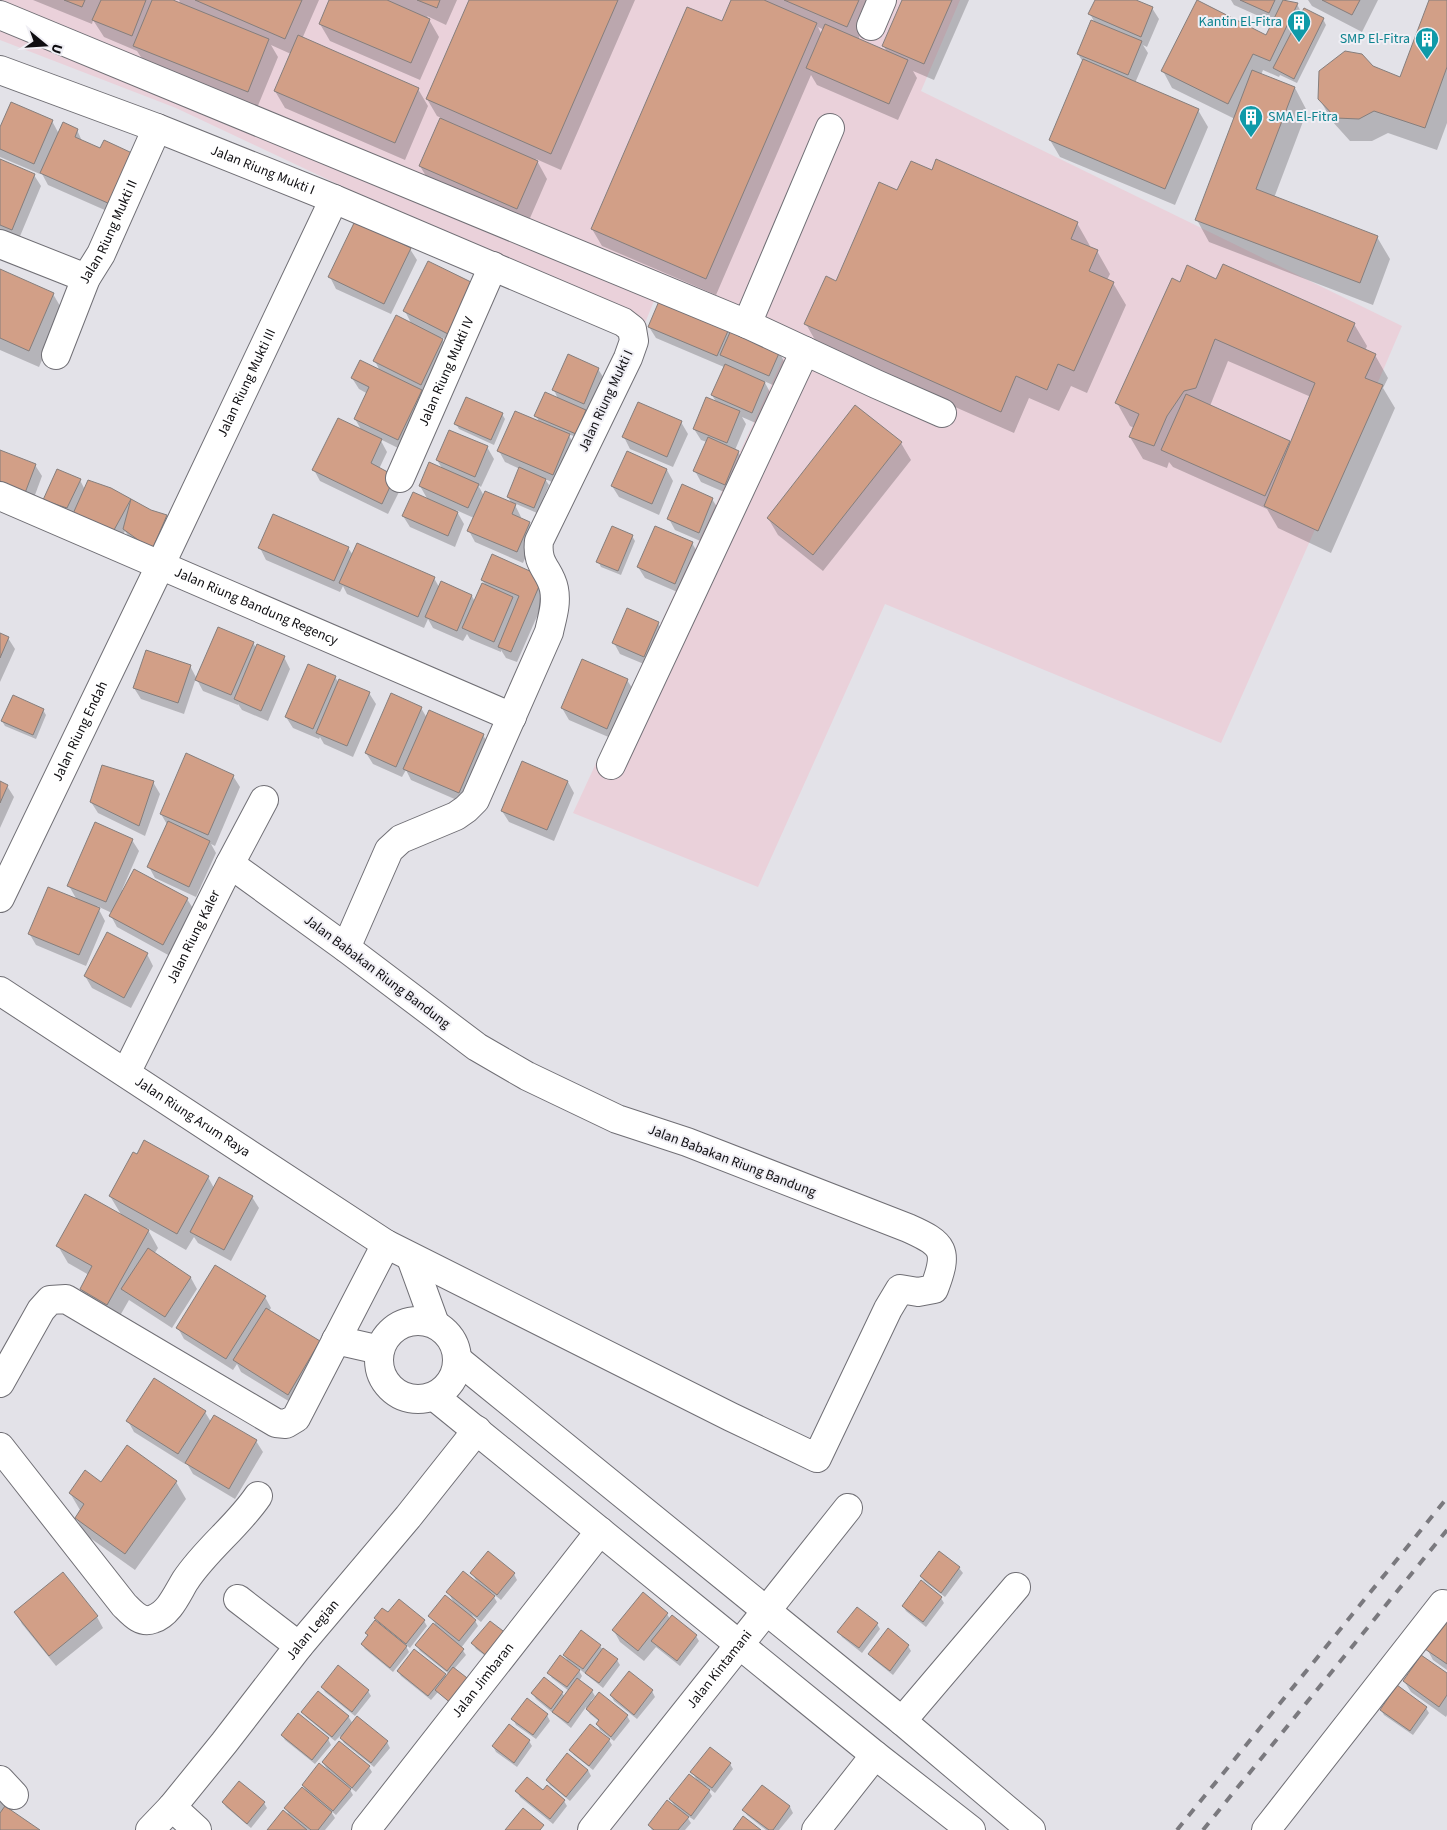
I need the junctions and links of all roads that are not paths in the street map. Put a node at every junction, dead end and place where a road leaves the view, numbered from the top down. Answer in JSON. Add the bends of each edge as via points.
{"nodes":[{"id":1,"x":882,"y":0,"type":"edge"},
{"id":2,"x":0,"y":15,"type":"edge"},
{"id":3,"x":871,"y":26,"type":"dead end"},
{"id":4,"x":0,"y":70,"type":"edge"},
{"id":5,"x":157,"y":128,"type":"junction"},
{"id":6,"x":830,"y":128,"type":"dead end"},
{"id":7,"x":334,"y":199,"type":"junction"},
{"id":8,"x":0,"y":244,"type":"edge"},
{"id":9,"x":493,"y":266,"type":"junction"},
{"id":10,"x":86,"y":278,"type":"junction"},
{"id":11,"x":748,"y":324,"type":"junction"},
{"id":12,"x":805,"y":351,"type":"junction"},
{"id":13,"x":56,"y":356,"type":"dead end"},
{"id":14,"x":942,"y":413,"type":"dead end"},
{"id":15,"x":400,"y":478,"type":"dead end"},
{"id":16,"x":0,"y":496,"type":"edge"},
{"id":17,"x":160,"y":566,"type":"junction"},
{"id":18,"x":512,"y":717,"type":"junction"},
{"id":19,"x":611,"y":765,"type":"dead end"},
{"id":20,"x":264,"y":800,"type":"dead end"},
{"id":21,"x":230,"y":864,"type":"junction"},
{"id":22,"x":0,"y":898,"type":"edge"},
{"id":23,"x":346,"y":948,"type":"junction"},
{"id":24,"x":0,"y":991,"type":"edge"},
{"id":25,"x":126,"y":1073,"type":"junction"},
{"id":26,"x":386,"y":1244,"type":"junction"},
{"id":27,"x":411,"y":1258,"type":"junction"},
{"id":28,"x":435,"y":1324,"type":"junction"},
{"id":29,"x":336,"y":1340,"type":"junction"},
{"id":30,"x":380,"y":1350,"type":"junction"},
{"id":31,"x":458,"y":1360,"type":"junction"},
{"id":32,"x":0,"y":1383,"type":"edge"},
{"id":33,"x":435,"y":1397,"type":"junction"},
{"id":34,"x":731,"y":1417,"type":"joint"},
{"id":35,"x":477,"y":1430,"type":"junction"},
{"id":36,"x":0,"y":1447,"type":"edge"},
{"id":37,"x":258,"y":1496,"type":"dead end"},
{"id":38,"x":848,"y":1508,"type":"dead end"},
{"id":39,"x":600,"y":1531,"type":"junction"},
{"id":40,"x":1016,"y":1587,"type":"dead end"},
{"id":41,"x":238,"y":1599,"type":"dead end"},
{"id":42,"x":1443,"y":1604,"type":"dead end"},
{"id":43,"x":766,"y":1611,"type":"junction"},
{"id":44,"x":740,"y":1644,"type":"junction"},
{"id":45,"x":299,"y":1646,"type":"junction"},
{"id":46,"x":902,"y":1721,"type":"junction"},
{"id":47,"x":875,"y":1755,"type":"junction"},
{"id":48,"x":172,"y":1807,"type":"junction"},
{"id":49,"x":150,"y":1830,"type":"edge"},
{"id":50,"x":197,"y":1830,"type":"edge"},
{"id":51,"x":366,"y":1830,"type":"edge"},
{"id":52,"x":592,"y":1830,"type":"edge"},
{"id":53,"x":816,"y":1830,"type":"edge"},
{"id":54,"x":971,"y":1830,"type":"edge"},
{"id":55,"x":1031,"y":1830,"type":"edge"},
{"id":56,"x":1266,"y":1830,"type":"edge"}],
"edges":[{"from":1,"to":3,"type":"street"},
{"from":2,"to":11,"type":"street"},
{"from":4,"to":5,"type":"street","name":"Jalan Riung Mukti I"},
{"from":5,"to":7,"type":"street","name":"Jalan Riung Mukti I"},
{"from":5,"to":10,"type":"street","name":"Jalan Riung Mukti II","via":[[101,254]]},
{"from":6,"to":11,"type":"street"},
{"from":7,"to":9,"type":"street","name":"Jalan Riung Mukti I"},
{"from":7,"to":17,"type":"street","name":"Jalan Riung Mukti III"},
{"from":8,"to":10,"type":"street","name":"Jalan Riung Mukti II"},
{"from":9,"to":15,"type":"street","name":"Jalan Riung Mukti IV"},
{"from":9,"to":18,"type":"street","name":"Jalan Riung Mukti I","via":[[623,322],[632,329],[634,341],[539,541],[540,561],[554,588],[555,608],[549,632]]},
{"from":10,"to":13,"type":"street"},
{"from":11,"to":12,"type":"street"},
{"from":12,"to":14,"type":"street"},
{"from":12,"to":19,"type":"street"},
{"from":16,"to":17,"type":"street","name":"Jalan Riung Bandung Regency"},
{"from":17,"to":18,"type":"street","name":"Jalan Riung Bandung Regency"},
{"from":17,"to":22,"type":"street","name":"Jalan Riung Endah"},
{"from":18,"to":23,"type":"street","name":"Jalan Riung Mukti I","via":[[475,800],[456,816],[401,839],[389,850]]},
{"from":20,"to":21,"type":"street","name":"Jalan Riung Kaler"},
{"from":21,"to":23,"type":"street","name":"Jalan Babakan Riung Bandung"},
{"from":21,"to":25,"type":"street","name":"Jalan Riung Kaler"},
{"from":23,"to":34,"type":"street","name":"Jalan Babakan Riung Bandung","via":[[477,1047],[527,1076],[616,1119],[687,1142],[908,1228],[931,1238],[940,1246],[942,1258],[934,1290],[900,1289],[816,1458]]},
{"from":24,"to":25,"type":"street","name":"Jalan Riung Arum Raya"},
{"from":25,"to":26,"type":"street","name":"Jalan Riung Arum Raya"},
{"from":26,"to":27,"type":"street","name":"Jalan Riung Arum Raya"},
{"from":26,"to":29,"type":"street"},
{"from":27,"to":28,"type":"street"},
{"from":27,"to":34,"type":"street","name":"Jalan Riung Arum Raya"},
{"from":28,"to":30,"type":"street","via":[[412,1320],[392,1330]]},
{"from":28,"to":31,"type":"street","via":[[452,1338]]},
{"from":29,"to":30,"type":"street"},
{"from":29,"to":32,"type":"street","via":[[296,1418],[286,1424],[276,1423],[66,1299],[50,1300],[41,1310]]},
{"from":30,"to":33,"type":"street","via":[[380,1372],[393,1391],[413,1400]]},
{"from":31,"to":33,"type":"street","via":[[452,1381]]},
{"from":31,"to":43,"type":"street"},
{"from":33,"to":35,"type":"street"},
{"from":35,"to":39,"type":"street"},
{"from":35,"to":45,"type":"street","name":"Jalan Legian"},
{"from":36,"to":37,"type":"street","via":[[124,1606],[137,1618],[152,1620],[165,1612],[190,1574]]},
{"from":38,"to":43,"type":"street","name":"Jalan Kintamani"},
{"from":39,"to":44,"type":"street"},
{"from":39,"to":51,"type":"street","name":"Jalan Jimbaran"},
{"from":40,"to":46,"type":"street"},
{"from":41,"to":45,"type":"street"},
{"from":42,"to":56,"type":"street"},
{"from":43,"to":44,"type":"street","name":"Jalan Kintamani"},
{"from":43,"to":46,"type":"street"},
{"from":44,"to":47,"type":"street"},
{"from":44,"to":52,"type":"street","name":"Jalan Kintamani"},
{"from":45,"to":48,"type":"street","name":"Jalan Legian"},
{"from":46,"to":55,"type":"street"},
{"from":47,"to":53,"type":"street"},
{"from":47,"to":54,"type":"street"},
{"from":48,"to":49,"type":"street","name":"Jalan Legian"},
{"from":48,"to":50,"type":"street"}]}
